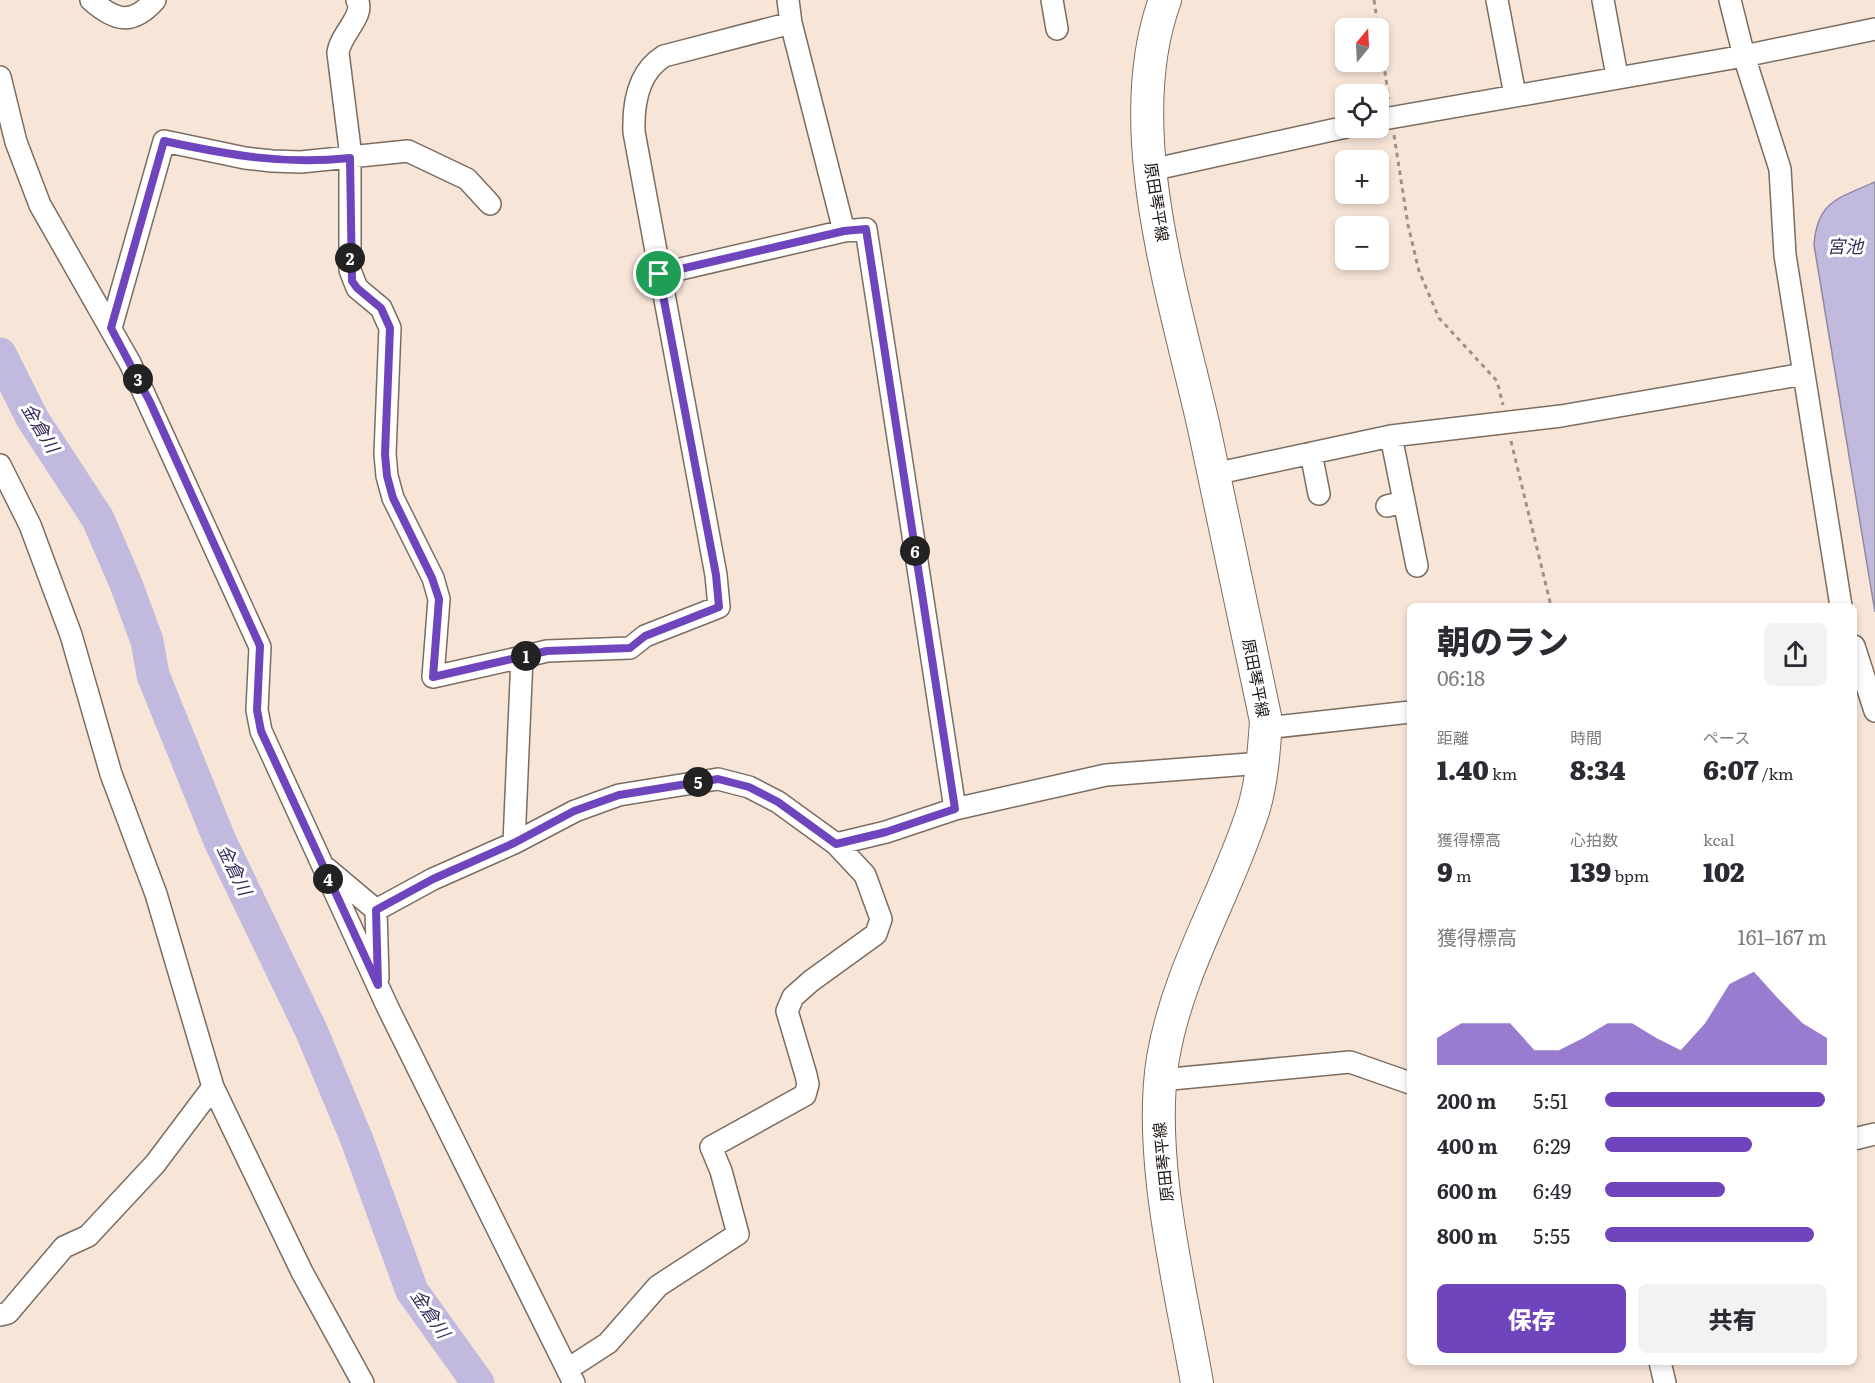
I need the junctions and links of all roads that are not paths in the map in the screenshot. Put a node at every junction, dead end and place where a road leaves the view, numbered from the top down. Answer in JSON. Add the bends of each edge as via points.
{"nodes":[{"id":1,"x":91,"y":0,"type":"edge"},
{"id":2,"x":154,"y":0,"type":"edge"},
{"id":3,"x":357,"y":0,"type":"edge"},
{"id":4,"x":788,"y":0,"type":"edge"},
{"id":5,"x":1052,"y":0,"type":"edge"},
{"id":6,"x":1165,"y":0,"type":"edge"},
{"id":7,"x":1497,"y":0,"type":"edge"},
{"id":8,"x":1603,"y":0,"type":"edge"},
{"id":9,"x":1730,"y":0,"type":"edge"},
{"id":10,"x":791,"y":23,"type":"junction"},
{"id":11,"x":1057,"y":29,"type":"dead end"},
{"id":12,"x":1875,"y":29,"type":"edge"},
{"id":13,"x":1744,"y":56,"type":"junction"},
{"id":14,"x":1617,"y":76,"type":"junction"},
{"id":15,"x":0,"y":77,"type":"edge"},
{"id":16,"x":1515,"y":95,"type":"junction"},
{"id":17,"x":1389,"y":117,"type":"edge"},
{"id":18,"x":1335,"y":129,"type":"edge"},
{"id":19,"x":350,"y":158,"type":"junction"},
{"id":20,"x":1151,"y":170,"type":"junction"},
{"id":21,"x":490,"y":204,"type":"dead end"},
{"id":22,"x":844,"y":231,"type":"junction"},
{"id":23,"x":659,"y":274,"type":"junction"},
{"id":24,"x":111,"y":328,"type":"junction"},
{"id":25,"x":1803,"y":374,"type":"junction"},
{"id":26,"x":1391,"y":436,"type":"junction"},
{"id":27,"x":1311,"y":453,"type":"junction"},
{"id":28,"x":0,"y":465,"type":"edge"},
{"id":29,"x":1214,"y":474,"type":"junction"},
{"id":30,"x":1319,"y":494,"type":"dead end"},
{"id":31,"x":1417,"y":566,"type":"dead end"},
{"id":32,"x":1841,"y":603,"type":"edge"},
{"id":33,"x":1857,"y":655,"type":"edge"},
{"id":34,"x":522,"y":657,"type":"junction"},
{"id":35,"x":1875,"y":711,"type":"edge"},
{"id":36,"x":1407,"y":712,"type":"edge"},
{"id":37,"x":1266,"y":728,"type":"junction"},
{"id":38,"x":1262,"y":763,"type":"junction"},
{"id":39,"x":955,"y":809,"type":"junction"},
{"id":40,"x":514,"y":843,"type":"junction"},
{"id":41,"x":836,"y":844,"type":"junction"},
{"id":42,"x":322,"y":864,"type":"junction"},
{"id":43,"x":376,"y":910,"type":"junction"},
{"id":44,"x":378,"y":985,"type":"junction"},
{"id":45,"x":1161,"y":1080,"type":"junction"},
{"id":46,"x":1407,"y":1082,"type":"edge"},
{"id":47,"x":213,"y":1087,"type":"junction"},
{"id":48,"x":1875,"y":1134,"type":"edge"},
{"id":49,"x":1857,"y":1138,"type":"edge"},
{"id":50,"x":0,"y":1315,"type":"edge"},
{"id":51,"x":1661,"y":1365,"type":"edge"},
{"id":52,"x":571,"y":1376,"type":"edge"},
{"id":53,"x":1193,"y":1379,"type":"edge"},
{"id":54,"x":363,"y":1383,"type":"edge"},
{"id":55,"x":1665,"y":1383,"type":"edge"}],
"edges":[{"from":1,"to":2,"type":"street","via":[[105,13],[125,18],[137,16]]},
{"from":3,"to":19,"type":"street","via":[[358,15],[339,41],[338,53]]},
{"from":4,"to":10,"type":"street"},
{"from":5,"to":11,"type":"street"},
{"from":6,"to":20,"type":"main road","name":"原田琴平線","via":[[1148,74],[1146,113]]},
{"from":7,"to":16,"type":"street"},
{"from":8,"to":14,"type":"street"},
{"from":9,"to":13,"type":"street"},
{"from":10,"to":22,"type":"street"},
{"from":10,"to":23,"type":"street","via":[[664,56],[652,63],[647,72],[633,109],[634,132]]},
{"from":12,"to":13,"type":"street"},
{"from":13,"to":14,"type":"street"},
{"from":13,"to":25,"type":"street","via":[[1780,169],[1785,255]]},
{"from":14,"to":16,"type":"street"},
{"from":15,"to":24,"type":"street","via":[[16,142],[40,204]]},
{"from":16,"to":17,"type":"street"},
{"from":18,"to":20,"type":"street"},
{"from":19,"to":21,"type":"street","via":[[408,151],[467,179]]},
{"from":19,"to":24,"type":"street","via":[[272,161],[164,141]]},
{"from":19,"to":34,"type":"street","via":[[352,281],[381,308],[390,328],[387,476],[393,498],[439,599],[433,677]]},
{"from":20,"to":29,"type":"main road","name":"原田琴平線","via":[[1155,212]]},
{"from":22,"to":23,"type":"street"},
{"from":22,"to":39,"type":"street","via":[[866,229]]},
{"from":23,"to":34,"type":"street","via":[[719,607],[645,636],[630,648],[547,651]]},
{"from":24,"to":42,"type":"street","via":[[150,402],[260,646],[257,710],[261,731]]},
{"from":25,"to":26,"type":"street","via":[[1562,416]]},
{"from":25,"to":32,"type":"street"},
{"from":26,"to":27,"type":"street"},
{"from":26,"to":31,"type":"street","via":[[1395,504]]},
{"from":27,"to":29,"type":"street"},
{"from":27,"to":30,"type":"street"},
{"from":28,"to":47,"type":"street","via":[[30,525],[70,634],[111,774],[156,894]]},
{"from":29,"to":37,"type":"main road","name":"原田琴平線"},
{"from":33,"to":35,"type":"street"},
{"from":34,"to":40,"type":"street"},
{"from":36,"to":37,"type":"street"},
{"from":37,"to":38,"type":"main road","name":"原田琴平線"},
{"from":38,"to":39,"type":"street","via":[[1106,775]]},
{"from":38,"to":45,"type":"main road","name":"原田琴平線","via":[[1254,809],[1192,955],[1163,1057]]},
{"from":39,"to":41,"type":"street"},
{"from":40,"to":41,"type":"street","via":[[574,811],[619,795],[718,779],[749,787],[778,802]]},
{"from":40,"to":43,"type":"street"},
{"from":41,"to":52,"type":"street","via":[[865,875],[881,919],[876,934],[793,997],[787,1011],[808,1084],[805,1095],[711,1147],[738,1234],[658,1286],[608,1343]]},
{"from":42,"to":43,"type":"street"},
{"from":42,"to":44,"type":"street"},
{"from":43,"to":44,"type":"street"},
{"from":44,"to":52,"type":"street"},
{"from":45,"to":46,"type":"street","via":[[1350,1062]]},
{"from":45,"to":53,"type":"main road","name":"原田琴平線","via":[[1158,1102],[1165,1194]]},
{"from":47,"to":50,"type":"street","via":[[147,1172],[88,1236],[64,1247],[8,1314]]},
{"from":47,"to":54,"type":"street","via":[[302,1272]]},
{"from":48,"to":49,"type":"street"},
{"from":51,"to":55,"type":"street"}]}
